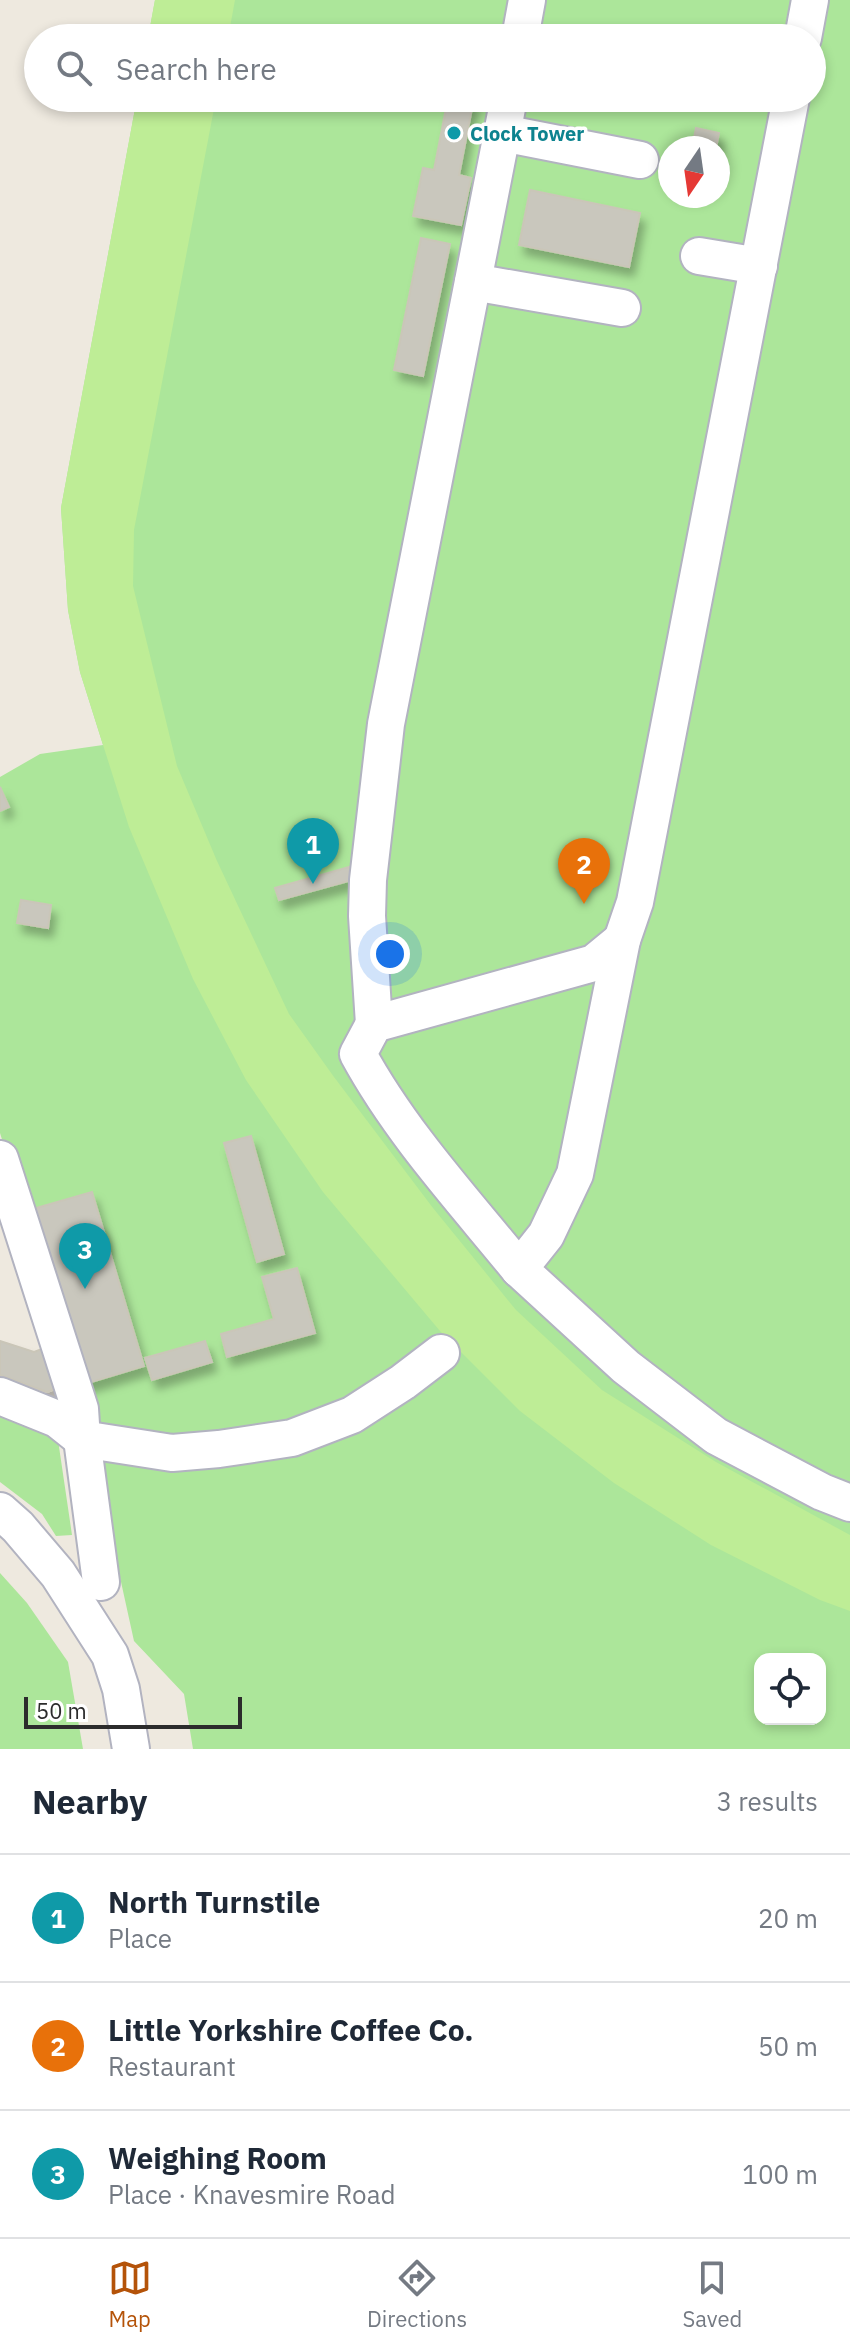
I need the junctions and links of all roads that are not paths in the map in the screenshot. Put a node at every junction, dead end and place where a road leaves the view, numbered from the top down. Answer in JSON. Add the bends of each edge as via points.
{"nodes":[{"id":1,"x":527,"y":0,"type":"edge"},
{"id":2,"x":810,"y":0,"type":"edge"},
{"id":3,"x":523,"y":24,"type":"edge"},
{"id":4,"x":806,"y":24,"type":"edge"},
{"id":5,"x":506,"y":112,"type":"edge"},
{"id":6,"x":788,"y":112,"type":"edge"},
{"id":7,"x":502,"y":133,"type":"junction"},
{"id":8,"x":640,"y":160,"type":"dead end"},
{"id":9,"x":699,"y":256,"type":"dead end"},
{"id":10,"x":759,"y":266,"type":"junction"},
{"id":11,"x":473,"y":282,"type":"junction"},
{"id":12,"x":622,"y":308,"type":"dead end"},
{"id":13,"x":622,"y":940,"type":"junction"},
{"id":14,"x":374,"y":1024,"type":"junction"},
{"id":15,"x":0,"y":1159,"type":"edge"},
{"id":16,"x":519,"y":1269,"type":"junction"},
{"id":17,"x":441,"y":1353,"type":"dead end"},
{"id":18,"x":0,"y":1396,"type":"edge"},
{"id":19,"x":82,"y":1439,"type":"junction"},
{"id":20,"x":850,"y":1503,"type":"edge"},
{"id":21,"x":0,"y":1511,"type":"edge"},
{"id":22,"x":101,"y":1582,"type":"dead end"},
{"id":23,"x":131,"y":1749,"type":"edge"}],
"edges":[{"from":1,"to":3,"type":"street"},
{"from":2,"to":4,"type":"street"},
{"from":5,"to":7,"type":"street"},
{"from":6,"to":10,"type":"street"},
{"from":7,"to":8,"type":"street"},
{"from":7,"to":11,"type":"street"},
{"from":9,"to":10,"type":"street"},
{"from":10,"to":13,"type":"street","via":[[635,902]]},
{"from":11,"to":12,"type":"street"},
{"from":11,"to":14,"type":"street","via":[[386,724],[368,880]]},
{"from":13,"to":14,"type":"street","via":[[594,963]]},
{"from":13,"to":16,"type":"street","via":[[575,1174],[546,1235]]},
{"from":14,"to":16,"type":"street","via":[[358,1054],[377,1089]]},
{"from":15,"to":19,"type":"street","via":[[80,1409]]},
{"from":16,"to":20,"type":"street","via":[[626,1367],[716,1436]]},
{"from":17,"to":19,"type":"street","via":[[352,1415],[292,1438],[172,1453]]},
{"from":18,"to":19,"type":"street","via":[[57,1419]]},
{"from":19,"to":22,"type":"street"},
{"from":21,"to":23,"type":"street","via":[[58,1574],[110,1655]]}]}
